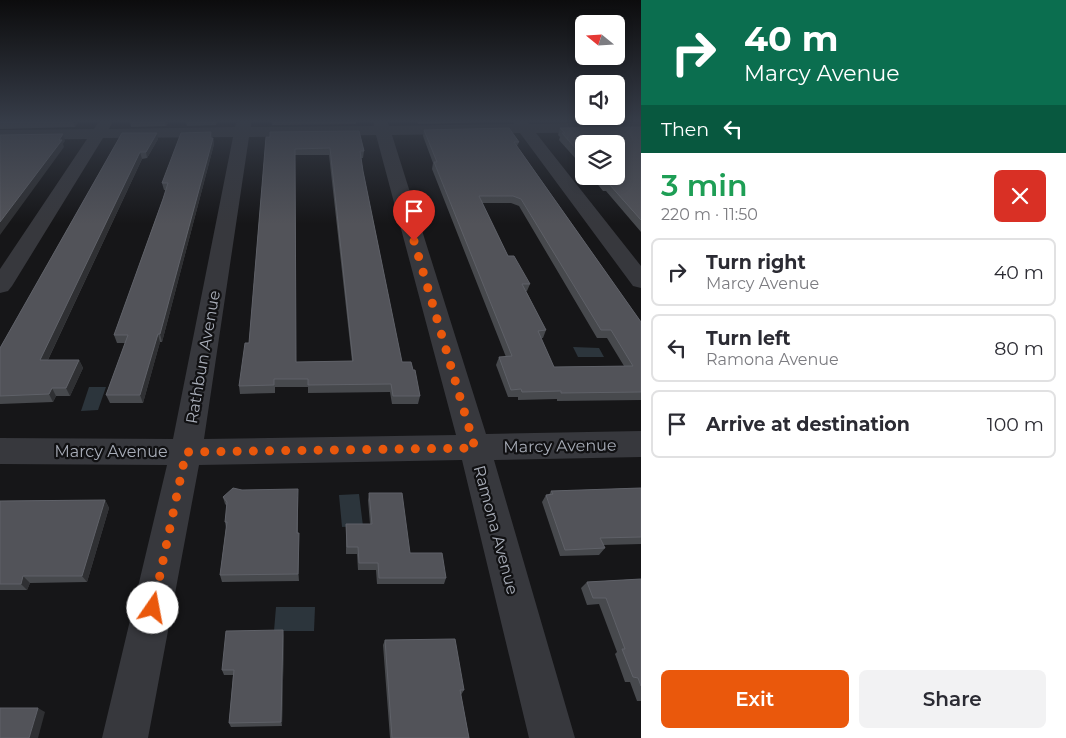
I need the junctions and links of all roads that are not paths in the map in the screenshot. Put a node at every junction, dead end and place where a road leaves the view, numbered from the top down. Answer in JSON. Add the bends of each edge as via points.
{"nodes":[{"id":1,"x":85,"y":155,"type":"edge"},
{"id":2,"x":238,"y":155,"type":"edge"},
{"id":3,"x":390,"y":155,"type":"edge"},
{"id":4,"x":546,"y":155,"type":"edge"},
{"id":5,"x":641,"y":281,"type":"edge"},
{"id":6,"x":0,"y":286,"type":"edge"},
{"id":7,"x":641,"y":444,"type":"edge"},
{"id":8,"x":475,"y":448,"type":"junction"},
{"id":9,"x":0,"y":451,"type":"edge"},
{"id":10,"x":186,"y":452,"type":"junction"},
{"id":11,"x":125,"y":738,"type":"edge"},
{"id":12,"x":552,"y":738,"type":"edge"}],
"edges":[{"from":1,"to":6,"type":"street"},
{"from":2,"to":10,"type":"street","name":"Rathbun Avenue"},
{"from":3,"to":8,"type":"street","name":"Ramona Avenue"},
{"from":4,"to":5,"type":"street"},
{"from":7,"to":8,"type":"street","name":"Marcy Avenue"},
{"from":8,"to":10,"type":"street","name":"Marcy Avenue"},
{"from":8,"to":12,"type":"street","name":"Ramona Avenue"},
{"from":9,"to":10,"type":"street","name":"Marcy Avenue"},
{"from":10,"to":11,"type":"street","name":"Rathbun Avenue"}]}
